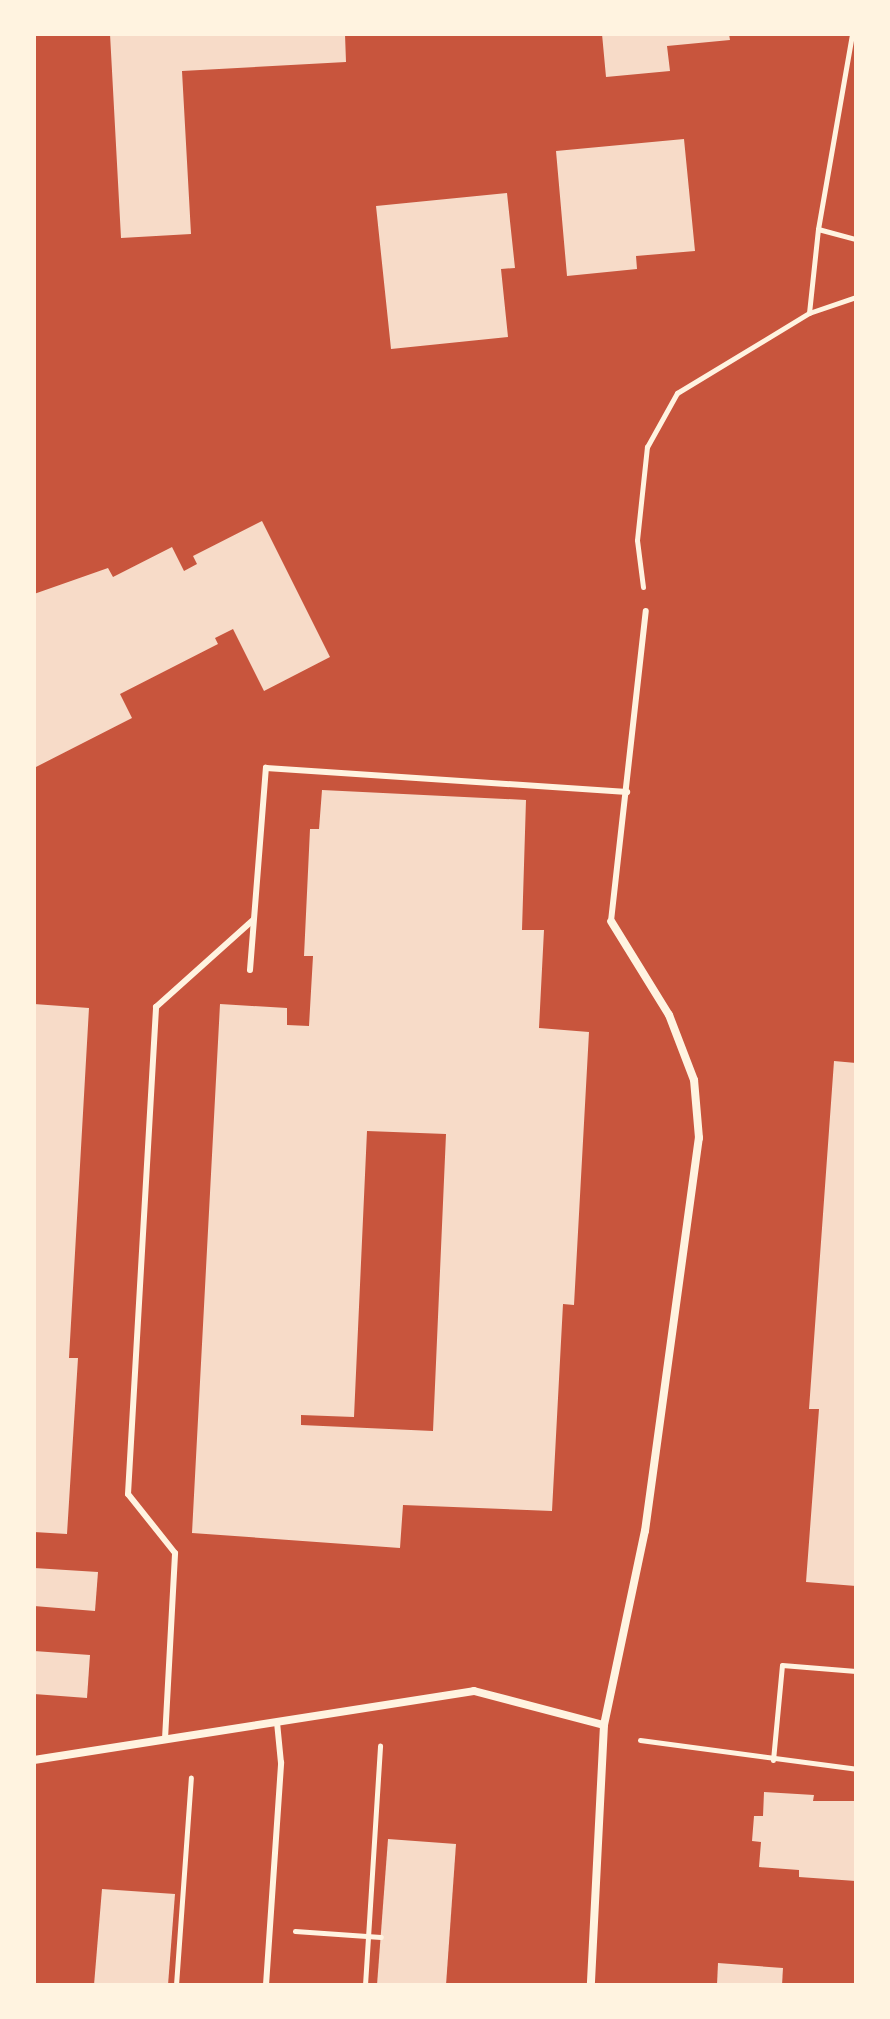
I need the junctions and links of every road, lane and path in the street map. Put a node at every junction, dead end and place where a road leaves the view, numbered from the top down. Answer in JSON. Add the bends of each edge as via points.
{"nodes":[{"id":1,"x":852,"y":34,"type":"edge"},
{"id":2,"x":818,"y":229,"type":"junction"},
{"id":3,"x":856,"y":239,"type":"edge"},
{"id":4,"x":856,"y":297,"type":"edge"},
{"id":5,"x":809,"y":313,"type":"junction"},
{"id":6,"x":646,"y":611,"type":"joint"},
{"id":7,"x":627,"y":792,"type":"junction"},
{"id":8,"x":253,"y":920,"type":"junction"},
{"id":9,"x":611,"y":921,"type":"joint"},
{"id":10,"x":250,"y":970,"type":"dead end"},
{"id":11,"x":856,"y":1671,"type":"edge"},
{"id":12,"x":277,"y":1722,"type":"junction"},
{"id":13,"x":604,"y":1725,"type":"junction"},
{"id":14,"x":165,"y":1739,"type":"junction"},
{"id":15,"x":640,"y":1740,"type":"dead end"},
{"id":16,"x":380,"y":1745,"type":"dead end"},
{"id":17,"x":34,"y":1760,"type":"edge"},
{"id":18,"x":773,"y":1760,"type":"junction"},
{"id":19,"x":856,"y":1769,"type":"edge"},
{"id":20,"x":191,"y":1778,"type":"dead end"},
{"id":21,"x":270,"y":1930,"type":"junction"},
{"id":22,"x":369,"y":1936,"type":"junction"},
{"id":23,"x":381,"y":1937,"type":"dead end"},
{"id":24,"x":176,"y":1985,"type":"edge"},
{"id":25,"x":266,"y":1985,"type":"edge"},
{"id":26,"x":365,"y":1985,"type":"edge"},
{"id":27,"x":591,"y":1985,"type":"edge"}],
"edges":[{"from":1,"to":2,"type":"path"},
{"from":2,"to":3,"type":"path"},
{"from":2,"to":5,"type":"path"},
{"from":4,"to":5,"type":"path"},
{"from":5,"to":6,"type":"path","via":[[677,393],[647,447],[637,540]]},
{"from":6,"to":7,"type":"lane"},
{"from":7,"to":8,"type":"lane","via":[[266,768]]},
{"from":7,"to":9,"type":"lane"},
{"from":8,"to":10,"type":"lane"},
{"from":8,"to":14,"type":"lane","via":[[156,1007],[128,1494],[175,1553]]},
{"from":9,"to":13,"type":"street","via":[[669,1015],[694,1080],[699,1138],[645,1531]]},
{"from":11,"to":18,"type":"path","via":[[782,1665]]},
{"from":12,"to":13,"type":"street","via":[[474,1691]]},
{"from":12,"to":14,"type":"street"},
{"from":12,"to":21,"type":"lane","via":[[281,1763]]},
{"from":13,"to":27,"type":"street"},
{"from":14,"to":17,"type":"street"},
{"from":15,"to":18,"type":"path"},
{"from":16,"to":22,"type":"path"},
{"from":18,"to":19,"type":"path"},
{"from":20,"to":24,"type":"path"},
{"from":21,"to":22,"type":"path"},
{"from":21,"to":25,"type":"lane"},
{"from":22,"to":23,"type":"path"},
{"from":22,"to":26,"type":"path"}]}
